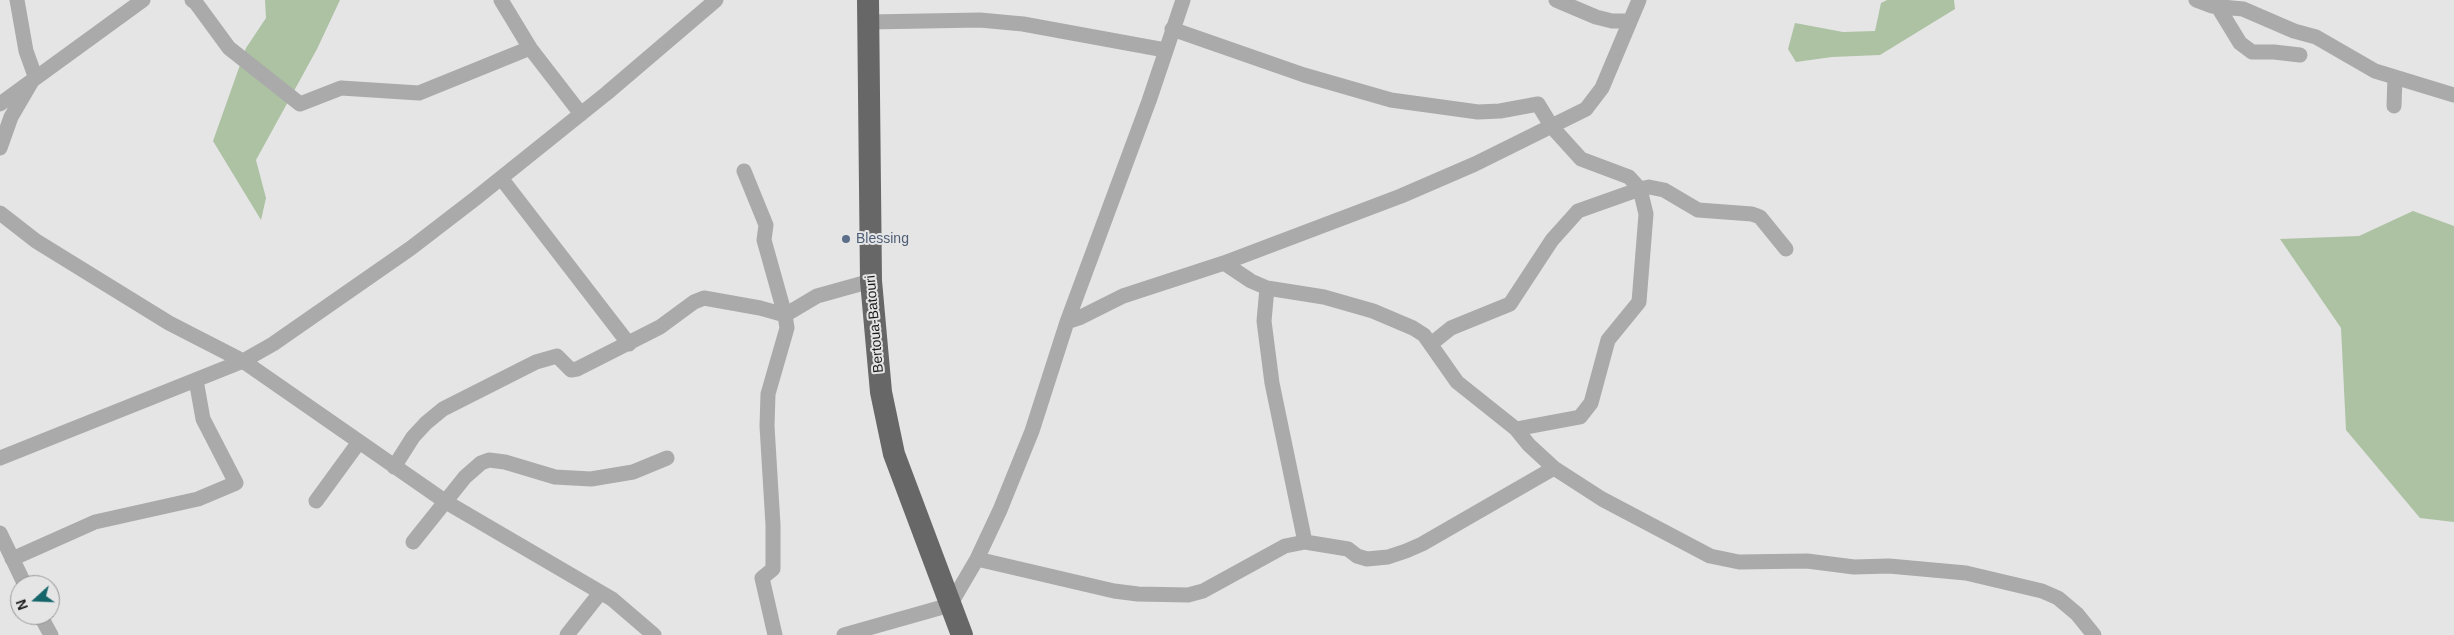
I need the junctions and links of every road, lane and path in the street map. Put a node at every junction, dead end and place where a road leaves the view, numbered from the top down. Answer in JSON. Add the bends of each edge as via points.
{"nodes":[{"id":1,"x":17,"y":0,"type":"edge"},
{"id":2,"x":143,"y":0,"type":"edge"},
{"id":3,"x":192,"y":0,"type":"edge"},
{"id":4,"x":501,"y":0,"type":"edge"},
{"id":5,"x":716,"y":0,"type":"edge"},
{"id":6,"x":1183,"y":0,"type":"edge"},
{"id":7,"x":1556,"y":0,"type":"edge"},
{"id":8,"x":1639,"y":0,"type":"edge"},
{"id":9,"x":2196,"y":0,"type":"edge"},
{"id":10,"x":2218,"y":7,"type":"junction"},
{"id":11,"x":869,"y":11,"type":"edge"},
{"id":12,"x":1629,"y":21,"type":"junction"},
{"id":13,"x":1172,"y":29,"type":"junction"},
{"id":14,"x":530,"y":48,"type":"junction"},
{"id":15,"x":1165,"y":50,"type":"junction"},
{"id":16,"x":2300,"y":55,"type":"dead end"},
{"id":17,"x":35,"y":76,"type":"junction"},
{"id":18,"x":2395,"y":77,"type":"junction"},
{"id":19,"x":2454,"y":95,"type":"edge"},
{"id":20,"x":0,"y":104,"type":"edge"},
{"id":21,"x":2394,"y":106,"type":"dead end"},
{"id":22,"x":581,"y":114,"type":"junction"},
{"id":23,"x":1552,"y":127,"type":"junction"},
{"id":24,"x":0,"y":148,"type":"edge"},
{"id":25,"x":744,"y":171,"type":"dead end"},
{"id":26,"x":501,"y":178,"type":"junction"},
{"id":27,"x":1640,"y":188,"type":"junction"},
{"id":28,"x":0,"y":213,"type":"edge"},
{"id":29,"x":1786,"y":249,"type":"dead end"},
{"id":30,"x":1224,"y":263,"type":"junction"},
{"id":31,"x":871,"y":280,"type":"junction"},
{"id":32,"x":1267,"y":288,"type":"junction"},
{"id":33,"x":785,"y":315,"type":"junction"},
{"id":34,"x":1067,"y":322,"type":"junction"},
{"id":35,"x":629,"y":344,"type":"junction"},
{"id":36,"x":1431,"y":344,"type":"junction"},
{"id":37,"x":242,"y":361,"type":"junction"},
{"id":38,"x":196,"y":380,"type":"junction"},
{"id":39,"x":1516,"y":429,"type":"junction"},
{"id":40,"x":359,"y":442,"type":"junction"},
{"id":41,"x":0,"y":458,"type":"edge"},
{"id":42,"x":667,"y":458,"type":"dead end"},
{"id":43,"x":394,"y":467,"type":"junction"},
{"id":44,"x":1554,"y":468,"type":"junction"},
{"id":45,"x":316,"y":501,"type":"dead end"},
{"id":46,"x":446,"y":502,"type":"junction"},
{"id":47,"x":0,"y":533,"type":"edge"},
{"id":48,"x":413,"y":542,"type":"dead end"},
{"id":49,"x":1305,"y":542,"type":"junction"},
{"id":50,"x":12,"y":559,"type":"junction"},
{"id":51,"x":978,"y":559,"type":"junction"},
{"id":52,"x":20,"y":575,"type":"edge"},
{"id":53,"x":600,"y":592,"type":"junction"},
{"id":54,"x":950,"y":605,"type":"junction"},
{"id":55,"x":567,"y":635,"type":"edge"},
{"id":56,"x":654,"y":635,"type":"edge"},
{"id":57,"x":775,"y":635,"type":"edge"},
{"id":58,"x":844,"y":635,"type":"edge"},
{"id":59,"x":962,"y":635,"type":"edge"},
{"id":60,"x":2094,"y":635,"type":"edge"}],
"edges":[{"from":1,"to":17,"type":"street","via":[[26,51]]},
{"from":2,"to":17,"type":"street"},
{"from":3,"to":14,"type":"street","via":[[229,48],[300,104],[341,88],[419,93]]},
{"from":4,"to":14,"type":"street"},
{"from":5,"to":22,"type":"street"},
{"from":6,"to":13,"type":"street"},
{"from":7,"to":12,"type":"street","via":[[1596,17]]},
{"from":8,"to":12,"type":"street"},
{"from":9,"to":10,"type":"street"},
{"from":10,"to":16,"type":"street","via":[[2240,43],[2252,52]]},
{"from":10,"to":18,"type":"street","via":[[2243,9],[2316,37],[2375,71]]},
{"from":11,"to":15,"type":"street","via":[[1023,24]]},
{"from":11,"to":31,"type":"highway","name":"Bertoua-Batouri"},
{"from":12,"to":23,"type":"street","via":[[1597,95],[1586,109]]},
{"from":13,"to":15,"type":"street"},
{"from":13,"to":23,"type":"street","via":[[1304,75],[1391,100],[1478,112],[1538,104]]},
{"from":14,"to":22,"type":"street"},
{"from":15,"to":34,"type":"street"},
{"from":17,"to":20,"type":"street"},
{"from":17,"to":24,"type":"street","via":[[11,117]]},
{"from":18,"to":19,"type":"street"},
{"from":18,"to":21,"type":"street"},
{"from":22,"to":26,"type":"street"},
{"from":23,"to":27,"type":"street","via":[[1581,158],[1629,177]]},
{"from":23,"to":30,"type":"street","via":[[1401,196]]},
{"from":25,"to":33,"type":"street","via":[[766,225],[764,240]]},
{"from":26,"to":35,"type":"street"},
{"from":26,"to":37,"type":"street","via":[[403,253],[280,339]]},
{"from":27,"to":29,"type":"street","via":[[1664,190],[1698,210],[1760,217]]},
{"from":27,"to":36,"type":"street","via":[[1578,211],[1552,240],[1510,304],[1451,328]]},
{"from":27,"to":39,"type":"street","via":[[1646,214],[1639,302],[1608,340],[1591,403],[1580,416]]},
{"from":28,"to":37,"type":"street","via":[[36,240],[169,324]]},
{"from":30,"to":32,"type":"street"},
{"from":30,"to":34,"type":"street","via":[[1123,296]]},
{"from":31,"to":33,"type":"street","via":[[816,296]]},
{"from":31,"to":54,"type":"highway","name":"Bertoua-Batouri","via":[[881,392],[889,438]]},
{"from":32,"to":36,"type":"street","via":[[1324,297],[1373,311],[1413,328]]},
{"from":32,"to":49,"type":"street","via":[[1264,321],[1272,383]]},
{"from":33,"to":35,"type":"street","via":[[704,298]]},
{"from":33,"to":57,"type":"street","via":[[787,328],[768,394],[773,569],[762,578]]},
{"from":34,"to":51,"type":"street","via":[[1032,431]]},
{"from":35,"to":43,"type":"street","via":[[574,370],[561,358],[551,356],[507,375],[443,409],[426,422]]},
{"from":36,"to":39,"type":"street","via":[[1461,386]]},
{"from":37,"to":38,"type":"street"},
{"from":37,"to":40,"type":"street"},
{"from":38,"to":41,"type":"street"},
{"from":38,"to":50,"type":"street","via":[[203,419],[236,483],[198,499],[95,522]]},
{"from":39,"to":44,"type":"street"},
{"from":40,"to":43,"type":"street"},
{"from":40,"to":45,"type":"street"},
{"from":42,"to":46,"type":"street","via":[[633,472],[591,479],[555,477],[489,460],[474,467]]},
{"from":43,"to":46,"type":"street"},
{"from":44,"to":49,"type":"street","via":[[1422,544],[1388,557],[1367,559],[1348,549]]},
{"from":44,"to":60,"type":"street","via":[[1602,499],[1710,556],[1739,562],[1807,561],[1966,573],[2042,591],[2058,598]]},
{"from":46,"to":48,"type":"street"},
{"from":46,"to":53,"type":"street"},
{"from":47,"to":50,"type":"street"},
{"from":49,"to":51,"type":"street","via":[[1285,546],[1203,591],[1188,595],[1114,591]]},
{"from":50,"to":52,"type":"street"},
{"from":51,"to":54,"type":"street"},
{"from":53,"to":55,"type":"street"},
{"from":53,"to":56,"type":"street"},
{"from":54,"to":58,"type":"street"},
{"from":54,"to":59,"type":"highway","name":"Bertoua-Batouri"}]}
